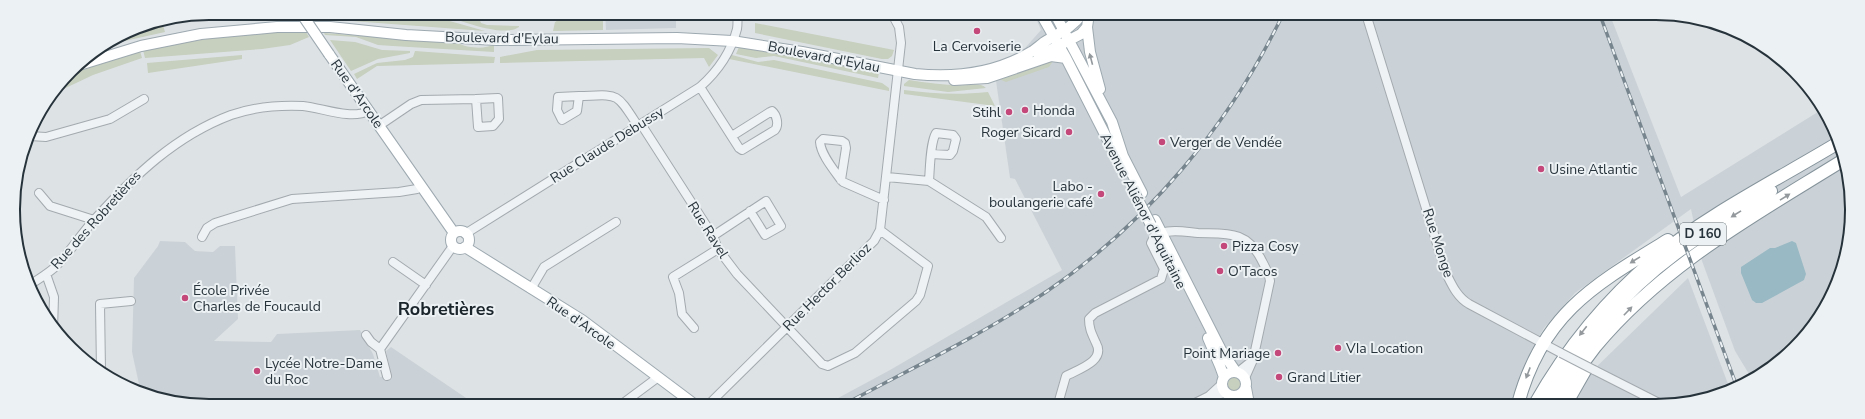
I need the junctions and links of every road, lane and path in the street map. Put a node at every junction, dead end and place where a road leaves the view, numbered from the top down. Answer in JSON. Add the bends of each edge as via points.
{"nodes":[{"id":1,"x":306,"y":20,"type":"edge"},
{"id":2,"x":738,"y":20,"type":"edge"},
{"id":3,"x":896,"y":20,"type":"edge"},
{"id":4,"x":1046,"y":20,"type":"edge"},
{"id":5,"x":1051,"y":20,"type":"edge"},
{"id":6,"x":1057,"y":20,"type":"edge"},
{"id":7,"x":1077,"y":20,"type":"edge"},
{"id":8,"x":1089,"y":20,"type":"edge"},
{"id":9,"x":1368,"y":20,"type":"edge"},
{"id":10,"x":1088,"y":27,"type":"junction"},
{"id":11,"x":1062,"y":39,"type":"junction"},
{"id":12,"x":732,"y":41,"type":"junction"},
{"id":13,"x":1066,"y":58,"type":"junction"},
{"id":14,"x":91,"y":61,"type":"edge"},
{"id":15,"x":1026,"y":64,"type":"junction"},
{"id":16,"x":898,"y":70,"type":"junction"},
{"id":17,"x":929,"y":76,"type":"junction"},
{"id":18,"x":700,"y":87,"type":"junction"},
{"id":19,"x":579,"y":96,"type":"dead end"},
{"id":20,"x":144,"y":99,"type":"dead end"},
{"id":21,"x":476,"y":99,"type":"dead end"},
{"id":22,"x":369,"y":111,"type":"junction"},
{"id":23,"x":1112,"y":122,"type":"junction"},
{"id":24,"x":640,"y":125,"type":"junction"},
{"id":25,"x":380,"y":126,"type":"junction"},
{"id":26,"x":34,"y":136,"type":"edge"},
{"id":27,"x":732,"y":136,"type":"junction"},
{"id":28,"x":1118,"y":142,"type":"junction"},
{"id":29,"x":1834,"y":145,"type":"edge"},
{"id":30,"x":1836,"y":152,"type":"edge"},
{"id":31,"x":932,"y":154,"type":"dead end"},
{"id":32,"x":1839,"y":163,"type":"edge"},
{"id":33,"x":887,"y":177,"type":"junction"},
{"id":34,"x":841,"y":180,"type":"junction"},
{"id":35,"x":929,"y":181,"type":"junction"},
{"id":36,"x":421,"y":186,"type":"junction"},
{"id":37,"x":1137,"y":191,"type":"junction"},
{"id":38,"x":39,"y":193,"type":"dead end"},
{"id":39,"x":884,"y":200,"type":"junction"},
{"id":40,"x":750,"y":211,"type":"dead end"},
{"id":41,"x":1717,"y":214,"type":"junction"},
{"id":42,"x":94,"y":220,"type":"junction"},
{"id":43,"x":616,"y":222,"type":"dead end"},
{"id":44,"x":1156,"y":228,"type":"junction"},
{"id":45,"x":880,"y":230,"type":"junction"},
{"id":46,"x":454,"y":233,"type":"junction"},
{"id":47,"x":465,"y":234,"type":"junction"},
{"id":48,"x":713,"y":236,"type":"junction"},
{"id":49,"x":202,"y":237,"type":"dead end"},
{"id":50,"x":1001,"y":238,"type":"dead end"},
{"id":51,"x":453,"y":246,"type":"junction"},
{"id":52,"x":465,"y":247,"type":"junction"},
{"id":53,"x":718,"y":249,"type":"junction"},
{"id":54,"x":393,"y":262,"type":"dead end"},
{"id":55,"x":46,"y":274,"type":"junction"},
{"id":56,"x":34,"y":282,"type":"edge"},
{"id":57,"x":426,"y":284,"type":"junction"},
{"id":58,"x":531,"y":288,"type":"junction"},
{"id":59,"x":131,"y":301,"type":"dead end"},
{"id":60,"x":54,"y":318,"type":"edge"},
{"id":61,"x":788,"y":327,"type":"junction"},
{"id":62,"x":694,"y":328,"type":"dead end"},
{"id":63,"x":366,"y":335,"type":"dead end"},
{"id":64,"x":1542,"y":344,"type":"junction"},
{"id":65,"x":380,"y":349,"type":"junction"},
{"id":66,"x":1593,"y":351,"type":"junction"},
{"id":67,"x":101,"y":365,"type":"edge"},
{"id":68,"x":1239,"y":374,"type":"junction"},
{"id":69,"x":387,"y":376,"type":"dead end"},
{"id":70,"x":657,"y":378,"type":"junction"},
{"id":71,"x":1223,"y":380,"type":"junction"},
{"id":72,"x":1246,"y":388,"type":"junction"},
{"id":73,"x":1209,"y":396,"type":"junction"},
{"id":74,"x":1233,"y":398,"type":"edge"},
{"id":75,"x":629,"y":399,"type":"edge"},
{"id":76,"x":687,"y":399,"type":"edge"},
{"id":77,"x":714,"y":399,"type":"edge"},
{"id":78,"x":1059,"y":399,"type":"edge"},
{"id":79,"x":1203,"y":399,"type":"edge"},
{"id":80,"x":1248,"y":399,"type":"edge"},
{"id":81,"x":1520,"y":399,"type":"edge"},
{"id":82,"x":1538,"y":399,"type":"edge"},
{"id":83,"x":1548,"y":399,"type":"edge"},
{"id":84,"x":1559,"y":399,"type":"edge"},
{"id":85,"x":1569,"y":399,"type":"edge"},
{"id":86,"x":1651,"y":399,"type":"edge"}],
"edges":[{"from":1,"to":22,"type":"main road","name":"Rue d'Arcole","bridge":true},
{"from":2,"to":12,"type":"street","name":"Rue Claude Debussy"},
{"from":3,"to":16,"type":"street","name":"Rue Hector Berlioz","via":[[900,36]]},
{"from":4,"to":11,"type":"main road"},
{"from":5,"to":11,"type":"main road"},
{"from":6,"to":11,"type":"main road"},
{"from":7,"to":11,"type":"main road"},
{"from":8,"to":10,"type":"main road","name":"Avenue Aliénor d'Aquitaine"},
{"from":9,"to":64,"type":"street","name":"Rue Monge","via":[[1446,273],[1453,287],[1462,300]]},
{"from":10,"to":11,"type":"main road","via":[[1081,34]]},
{"from":23,"to":10,"type":"main road","name":"Avenue Aliénor d'Aquitaine","one_way":true,"via":[[1112,114],[1099,86],[1092,61]]},
{"from":11,"to":13,"type":"main road","name":"Avenue Aliénor d'Aquitaine"},
{"from":11,"to":15,"type":"main road","name":"Boulevard d'Eylau"},
{"from":11,"to":17,"type":"main road","name":"Boulevard d'Eylau","via":[[1002,66],[964,74]]},
{"from":11,"to":23,"type":"main road","name":"Avenue Aliénor d'Aquitaine"},
{"from":11,"to":28,"type":"main road","name":"Avenue Aliénor d'Aquitaine"},
{"from":12,"to":14,"type":"main road","name":"Boulevard d'Eylau","via":[[677,38],[497,40],[330,27],[277,27],[201,34],[141,46]]},
{"from":12,"to":16,"type":"main road","name":"Boulevard d'Eylau"},
{"from":12,"to":18,"type":"street","name":"Rue Claude Debussy","via":[[723,60]]},
{"from":13,"to":15,"type":"main road","name":"Boulevard d'Eylau","via":[[1051,56]]},
{"from":13,"to":37,"type":"main road","name":"Avenue Aliénor d'Aquitaine"},
{"from":15,"to":17,"type":"main road","name":"Boulevard d'Eylau","via":[[974,80],[946,80]]},
{"from":16,"to":17,"type":"main road","name":"Boulevard d'Eylau"},
{"from":16,"to":33,"type":"street","name":"Rue Hector Berlioz"},
{"from":18,"to":24,"type":"street","name":"Rue Claude Debussy"},
{"from":18,"to":27,"type":"street"},
{"from":19,"to":24,"type":"street","name":"Rue Ravel","via":[[616,96],[624,102]]},
{"from":20,"to":26,"type":"street","via":[[110,119],[46,137]]},
{"from":21,"to":25,"type":"street","via":[[421,100]]},
{"from":22,"to":25,"type":"main road","name":"Rue d'Arcole"},
{"from":22,"to":42,"type":"street","name":"Rue des Robretières","via":[[350,114],[304,106],[252,109],[232,115],[210,124],[176,144],[146,166]]},
{"from":23,"to":28,"type":"main road","name":"Avenue Aliénor d'Aquitaine"},
{"from":24,"to":47,"type":"street","name":"Rue Claude Debussy"},
{"from":24,"to":48,"type":"street","name":"Rue Ravel"},
{"from":25,"to":36,"type":"main road","name":"Rue d'Arcole"},
{"from":27,"to":27,"type":"street","via":[[739,148],[745,149],[775,130],[775,114],[770,112]]},
{"from":28,"to":37,"type":"main road","name":"Avenue Aliénor d'Aquitaine"},
{"from":29,"to":41,"type":"highway"},
{"from":30,"to":83,"type":"highway","number":"D 160","one_way":true,"via":[[1697,238],[1652,273],[1602,323]]},
{"from":31,"to":35,"type":"street"},
{"from":66,"to":32,"type":"highway","number":"D 160","one_way":true,"via":[[1634,304],[1681,264]]},
{"from":33,"to":35,"type":"street"},
{"from":33,"to":39,"type":"street","name":"Rue Hector Berlioz"},
{"from":34,"to":34,"type":"street","via":[[845,143],[823,139],[820,145]]},
{"from":34,"to":39,"type":"street","via":[[848,186]]},
{"from":35,"to":50,"type":"street","via":[[986,217]]},
{"from":36,"to":46,"type":"main road","name":"Rue d'Arcole"},
{"from":36,"to":49,"type":"street","via":[[399,192],[286,200],[215,223],[207,228]]},
{"from":37,"to":44,"type":"main road","name":"Avenue Aliénor d'Aquitaine"},
{"from":38,"to":42,"type":"street","via":[[50,206]]},
{"from":39,"to":45,"type":"street","name":"Rue Hector Berlioz"},
{"from":40,"to":48,"type":"street"},
{"from":41,"to":64,"type":"highway","one_way":true,"via":[[1705,218],[1595,286],[1566,314]]},
{"from":41,"to":82,"type":"highway","one_way":true,"via":[[1649,264],[1613,298],[1580,336]]},
{"from":42,"to":55,"type":"street","name":"Rue des Robretières","via":[[58,264]]},
{"from":43,"to":58,"type":"street","via":[[544,267]]},
{"from":44,"to":68,"type":"main road","name":"Avenue Aliénor d'Aquitaine","via":[[1221,350]]},
{"from":44,"to":68,"type":"street","via":[[1234,235],[1245,239],[1253,245],[1269,273],[1270,282],[1253,360]]},
{"from":44,"to":71,"type":"main road","name":"Avenue Aliénor d'Aquitaine","via":[[1220,366]]},
{"from":44,"to":78,"type":"street","via":[[1151,243],[1164,274],[1161,279],[1095,313],[1089,319],[1089,328],[1099,348],[1097,357],[1066,376]]},
{"from":45,"to":61,"type":"street","name":"Rue Hector Berlioz","via":[[874,241]]},
{"from":45,"to":61,"type":"street","name":"Rue Ravel","via":[[928,266],[916,302],[854,353],[828,366],[822,364]]},
{"from":46,"to":47,"type":"main road","via":[[458,231]]},
{"from":46,"to":51,"type":"main road","via":[[451,241]]},
{"from":47,"to":52,"type":"main road","via":[[468,240]]},
{"from":48,"to":53,"type":"street","name":"Rue Ravel"},
{"from":51,"to":52,"type":"main road","via":[[460,249]]},
{"from":51,"to":57,"type":"street"},
{"from":52,"to":58,"type":"main road","name":"Rue d'Arcole"},
{"from":53,"to":61,"type":"street","name":"Rue Ravel","via":[[737,274]]},
{"from":53,"to":62,"type":"street","via":[[673,277],[679,293],[682,314]]},
{"from":54,"to":57,"type":"street"},
{"from":55,"to":56,"type":"street","name":"Rue des Robretières"},
{"from":55,"to":60,"type":"street","name":"Rue des Robretières","via":[[54,297]]},
{"from":57,"to":65,"type":"street"},
{"from":58,"to":70,"type":"main road","name":"Rue d'Arcole","via":[[582,320]]},
{"from":59,"to":67,"type":"street","via":[[100,304]]},
{"from":61,"to":77,"type":"street","name":"Rue Hector Berlioz"},
{"from":63,"to":65,"type":"street"},
{"from":64,"to":81,"type":"highway","one_way":true},
{"from":64,"to":86,"type":"street","name":"Rue Monge","bridge":true},
{"from":65,"to":69,"type":"street"},
{"from":66,"to":84,"type":"highway","number":"D 160"},
{"from":66,"to":85,"type":"highway"},
{"from":68,"to":71,"type":"main road","via":[[1229,373]]},
{"from":68,"to":72,"type":"main road"},
{"from":70,"to":75,"type":"street"},
{"from":70,"to":76,"type":"main road","name":"Rue d'Arcole"},
{"from":71,"to":73,"type":"street"},
{"from":71,"to":74,"type":"main road","name":"Avenue Aliénor d'Aquitaine"},
{"from":72,"to":74,"type":"main road"},
{"from":72,"to":80,"type":"main road"},
{"from":73,"to":74,"type":"street"},
{"from":73,"to":79,"type":"street"}]}
